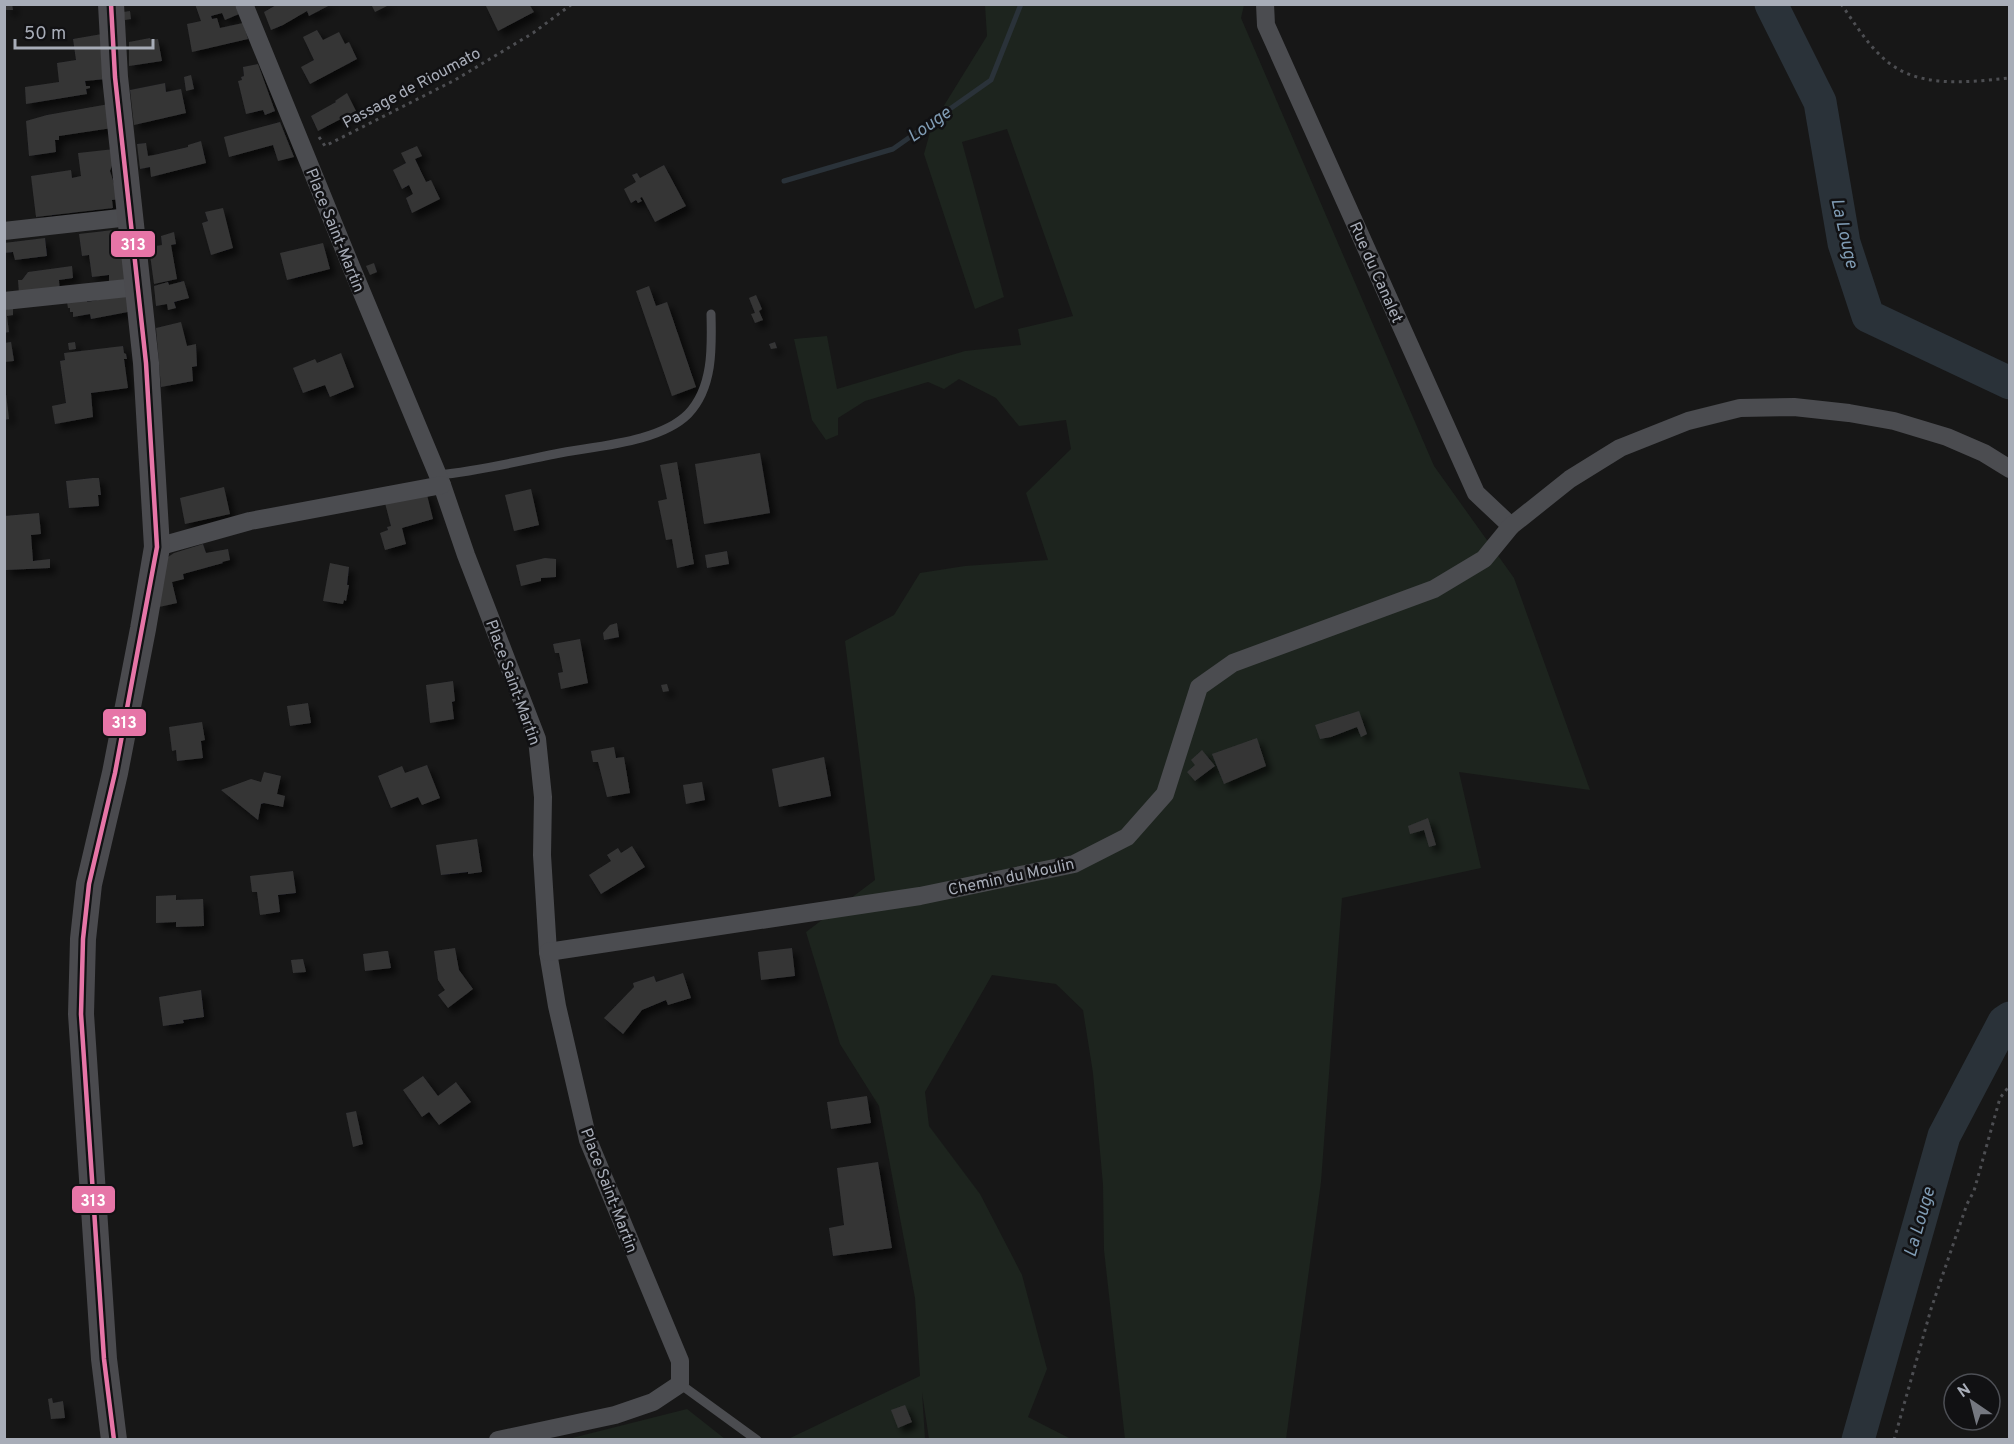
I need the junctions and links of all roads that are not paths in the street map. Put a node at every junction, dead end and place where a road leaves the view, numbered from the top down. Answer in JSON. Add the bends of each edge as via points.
{"nodes":[{"id":1,"x":111,"y":4,"type":"edge"},
{"id":2,"x":1266,"y":4,"type":"edge"},
{"id":3,"x":248,"y":6,"type":"edge"},
{"id":4,"x":129,"y":217,"type":"junction"},
{"id":5,"x":4,"y":231,"type":"edge"},
{"id":6,"x":137,"y":287,"type":"junction"},
{"id":7,"x":4,"y":301,"type":"edge"},
{"id":8,"x":711,"y":314,"type":"dead end"},
{"id":9,"x":2010,"y":468,"type":"edge"},
{"id":10,"x":440,"y":480,"type":"junction"},
{"id":11,"x":1511,"y":526,"type":"junction"},
{"id":12,"x":157,"y":547,"type":"junction"},
{"id":13,"x":548,"y":952,"type":"junction"},
{"id":14,"x":680,"y":1384,"type":"junction"},
{"id":15,"x":114,"y":1440,"type":"edge"},
{"id":16,"x":498,"y":1440,"type":"edge"},
{"id":17,"x":757,"y":1440,"type":"edge"}],
"edges":[{"from":1,"to":4,"type":"street"},
{"from":2,"to":11,"type":"street","name":"Rue du Canalet","via":[[1266,25],[1476,493]]},
{"from":3,"to":10,"type":"street","name":"Place Saint-Martin"},
{"from":4,"to":5,"type":"street"},
{"from":4,"to":6,"type":"street"},
{"from":6,"to":7,"type":"street"},
{"from":6,"to":12,"type":"street","via":[[146,363]]},
{"from":8,"to":10,"type":"lane","via":[[712,349],[707,378],[689,413],[673,426],[608,446]]},
{"from":9,"to":11,"type":"street","name":"Chemin du Moulin","via":[[1947,437],[1894,421],[1794,407],[1740,408],[1688,421],[1620,448],[1570,479]]},
{"from":10,"to":12,"type":"street","via":[[250,521]]},
{"from":10,"to":13,"type":"street","name":"Place Saint-Martin","via":[[537,739],[543,797]]},
{"from":11,"to":13,"type":"street","name":"Chemin du Moulin","via":[[1484,559],[1434,589],[1233,663],[1199,687],[1165,794],[1127,837],[1074,864],[920,896]]},
{"from":12,"to":15,"type":"street","via":[[115,773],[89,884],[83,939],[81,1014],[103,1348]]},
{"from":13,"to":14,"type":"street","name":"Place Saint-Martin","via":[[588,1140],[680,1361]]},
{"from":14,"to":16,"type":"street","via":[[653,1402],[615,1415]]},
{"from":14,"to":17,"type":"lane"}]}
